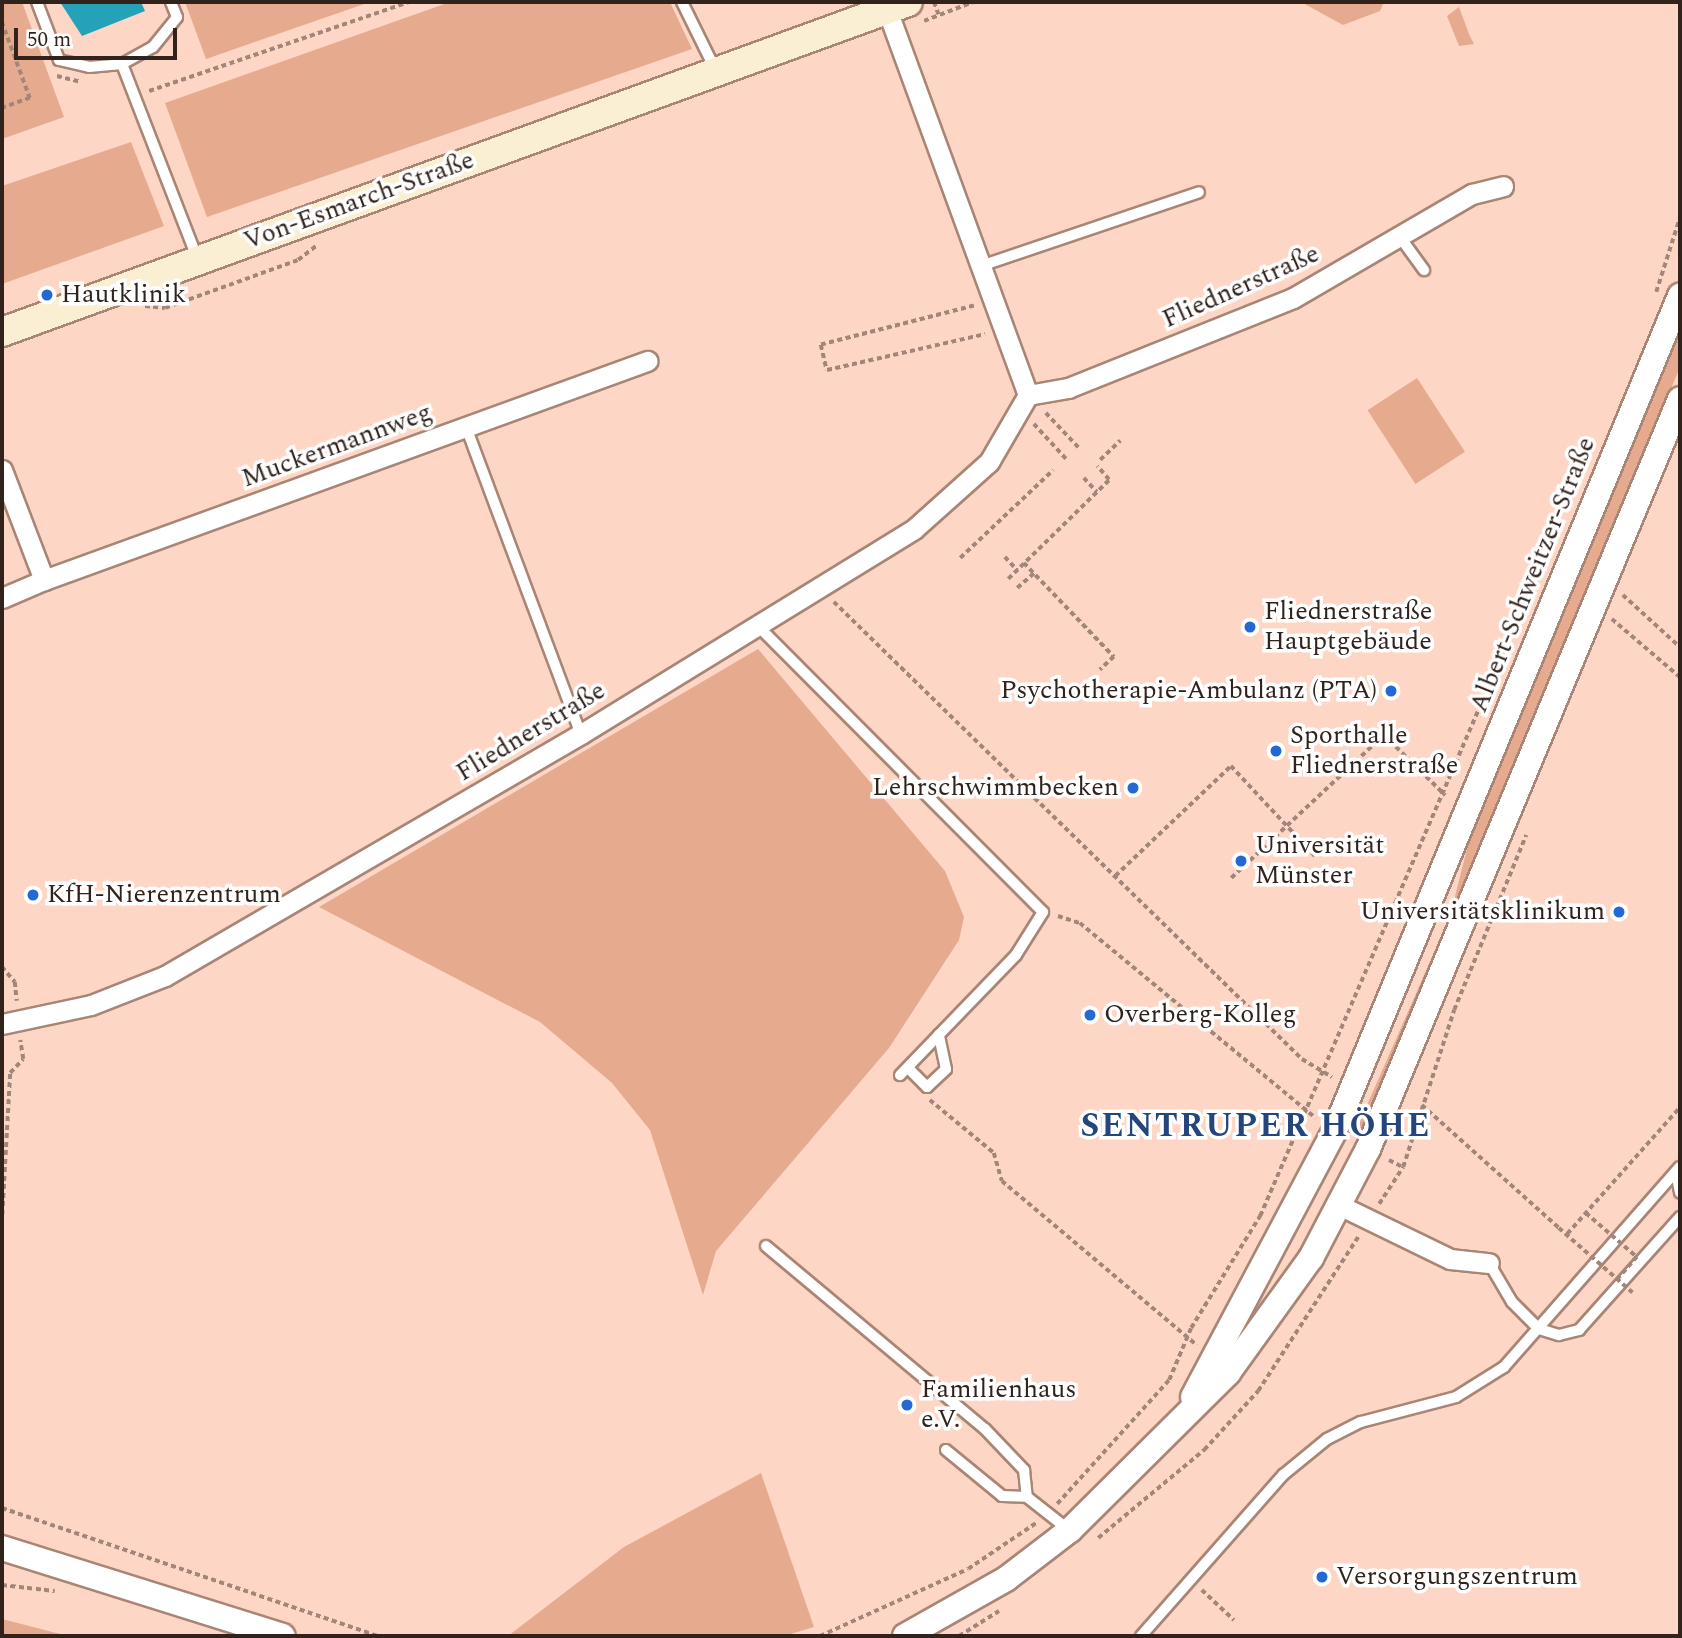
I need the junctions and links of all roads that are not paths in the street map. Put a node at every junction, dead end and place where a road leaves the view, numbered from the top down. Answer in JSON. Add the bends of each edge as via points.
{"nodes":[{"id":1,"x":37,"y":2,"type":"edge"},
{"id":2,"x":171,"y":2,"type":"edge"},
{"id":3,"x":682,"y":2,"type":"edge"},
{"id":4,"x":893,"y":4,"type":"edge"},
{"id":5,"x":122,"y":64,"type":"junction"},
{"id":6,"x":716,"y":71,"type":"junction"},
{"id":7,"x":1503,"y":186,"type":"dead end"},
{"id":8,"x":1199,"y":192,"type":"dead end"},
{"id":9,"x":1400,"y":237,"type":"junction"},
{"id":10,"x":198,"y":260,"type":"junction"},
{"id":11,"x":981,"y":266,"type":"junction"},
{"id":12,"x":1424,"y":270,"type":"dead end"},
{"id":13,"x":1680,"y":296,"type":"edge"},
{"id":14,"x":2,"y":332,"type":"edge"},
{"id":15,"x":647,"y":361,"type":"dead end"},
{"id":16,"x":1028,"y":395,"type":"junction"},
{"id":17,"x":1680,"y":399,"type":"edge"},
{"id":18,"x":466,"y":427,"type":"junction"},
{"id":19,"x":2,"y":470,"type":"edge"},
{"id":20,"x":44,"y":580,"type":"junction"},
{"id":21,"x":2,"y":598,"type":"edge"},
{"id":22,"x":756,"y":624,"type":"junction"},
{"id":23,"x":581,"y":734,"type":"junction"},
{"id":24,"x":2,"y":1024,"type":"edge"},
{"id":25,"x":939,"y":1035,"type":"junction"},
{"id":26,"x":1678,"y":1170,"type":"edge"},
{"id":27,"x":1305,"y":1187,"type":"junction"},
{"id":28,"x":1680,"y":1193,"type":"edge"},
{"id":29,"x":1340,"y":1206,"type":"junction"},
{"id":30,"x":1680,"y":1217,"type":"edge"},
{"id":31,"x":766,"y":1246,"type":"dead end"},
{"id":32,"x":1489,"y":1263,"type":"joint"},
{"id":33,"x":1539,"y":1329,"type":"junction"},
{"id":34,"x":1188,"y":1407,"type":"junction"},
{"id":35,"x":946,"y":1450,"type":"dead end"},
{"id":36,"x":1027,"y":1497,"type":"junction"},
{"id":37,"x":1070,"y":1531,"type":"junction"},
{"id":38,"x":2,"y":1548,"type":"edge"},
{"id":39,"x":282,"y":1636,"type":"edge"},
{"id":40,"x":905,"y":1636,"type":"edge"},
{"id":41,"x":1141,"y":1636,"type":"edge"}],
"edges":[{"from":1,"to":5,"type":"lane","via":[[59,60],[89,67]]},
{"from":2,"to":5,"type":"lane","via":[[177,17],[153,47]]},
{"from":3,"to":6,"type":"lane"},
{"from":4,"to":6,"type":"main road","name":"Von-Esmarch-Straße"},
{"from":4,"to":11,"type":"street"},
{"from":5,"to":10,"type":"lane"},
{"from":6,"to":10,"type":"main road","name":"Von-Esmarch-Straße"},
{"from":7,"to":9,"type":"street","name":"Fliednerstraße","via":[[1472,194]]},
{"from":8,"to":11,"type":"lane"},
{"from":9,"to":12,"type":"lane"},
{"from":9,"to":16,"type":"street","name":"Fliednerstraße","via":[[1293,298],[1068,387]]},
{"from":10,"to":14,"type":"main road","name":"Von-Esmarch-Straße"},
{"from":11,"to":16,"type":"street"},
{"from":13,"to":27,"type":"street","name":"Albert-Schweitzer-Straße","via":[[1335,1130]]},
{"from":15,"to":18,"type":"street","name":"Muckermannweg"},
{"from":16,"to":22,"type":"street","name":"Fliednerstraße","via":[[989,462],[914,529]]},
{"from":17,"to":29,"type":"street","name":"Albert-Schweitzer-Straße"},
{"from":18,"to":20,"type":"street","name":"Muckermannweg"},
{"from":18,"to":23,"type":"lane"},
{"from":19,"to":20,"type":"street"},
{"from":20,"to":21,"type":"street","name":"Muckermannweg"},
{"from":22,"to":23,"type":"street","name":"Fliednerstraße"},
{"from":22,"to":25,"type":"lane","via":[[1043,912],[1016,956]]},
{"from":23,"to":24,"type":"street","name":"Fliednerstraße","via":[[165,976],[91,1005]]},
{"from":25,"to":25,"type":"lane","via":[[904,1072],[928,1087],[946,1069]]},
{"from":26,"to":28,"type":"lane"},
{"from":26,"to":33,"type":"lane"},
{"from":27,"to":29,"type":"street"},
{"from":27,"to":34,"type":"street","name":"Albert-Schweitzer-Straße"},
{"from":29,"to":32,"type":"street","via":[[1450,1259]]},
{"from":29,"to":34,"type":"street","name":"Albert-Schweitzer-Straße","via":[[1261,1332],[1228,1373]]},
{"from":30,"to":33,"type":"lane","via":[[1579,1330],[1559,1335]]},
{"from":31,"to":36,"type":"lane","via":[[985,1429],[1024,1470]]},
{"from":32,"to":33,"type":"lane","via":[[1512,1302]]},
{"from":33,"to":41,"type":"lane","via":[[1504,1367],[1456,1397],[1361,1422],[1327,1438],[1283,1475]]},
{"from":34,"to":37,"type":"street","name":"Albert-Schweitzer-Straße"},
{"from":35,"to":36,"type":"lane","via":[[1002,1496]]},
{"from":36,"to":37,"type":"lane"},
{"from":37,"to":40,"type":"street","name":"Albert-Schweitzer-Straße","via":[[1006,1579]]},
{"from":38,"to":39,"type":"street"}]}
